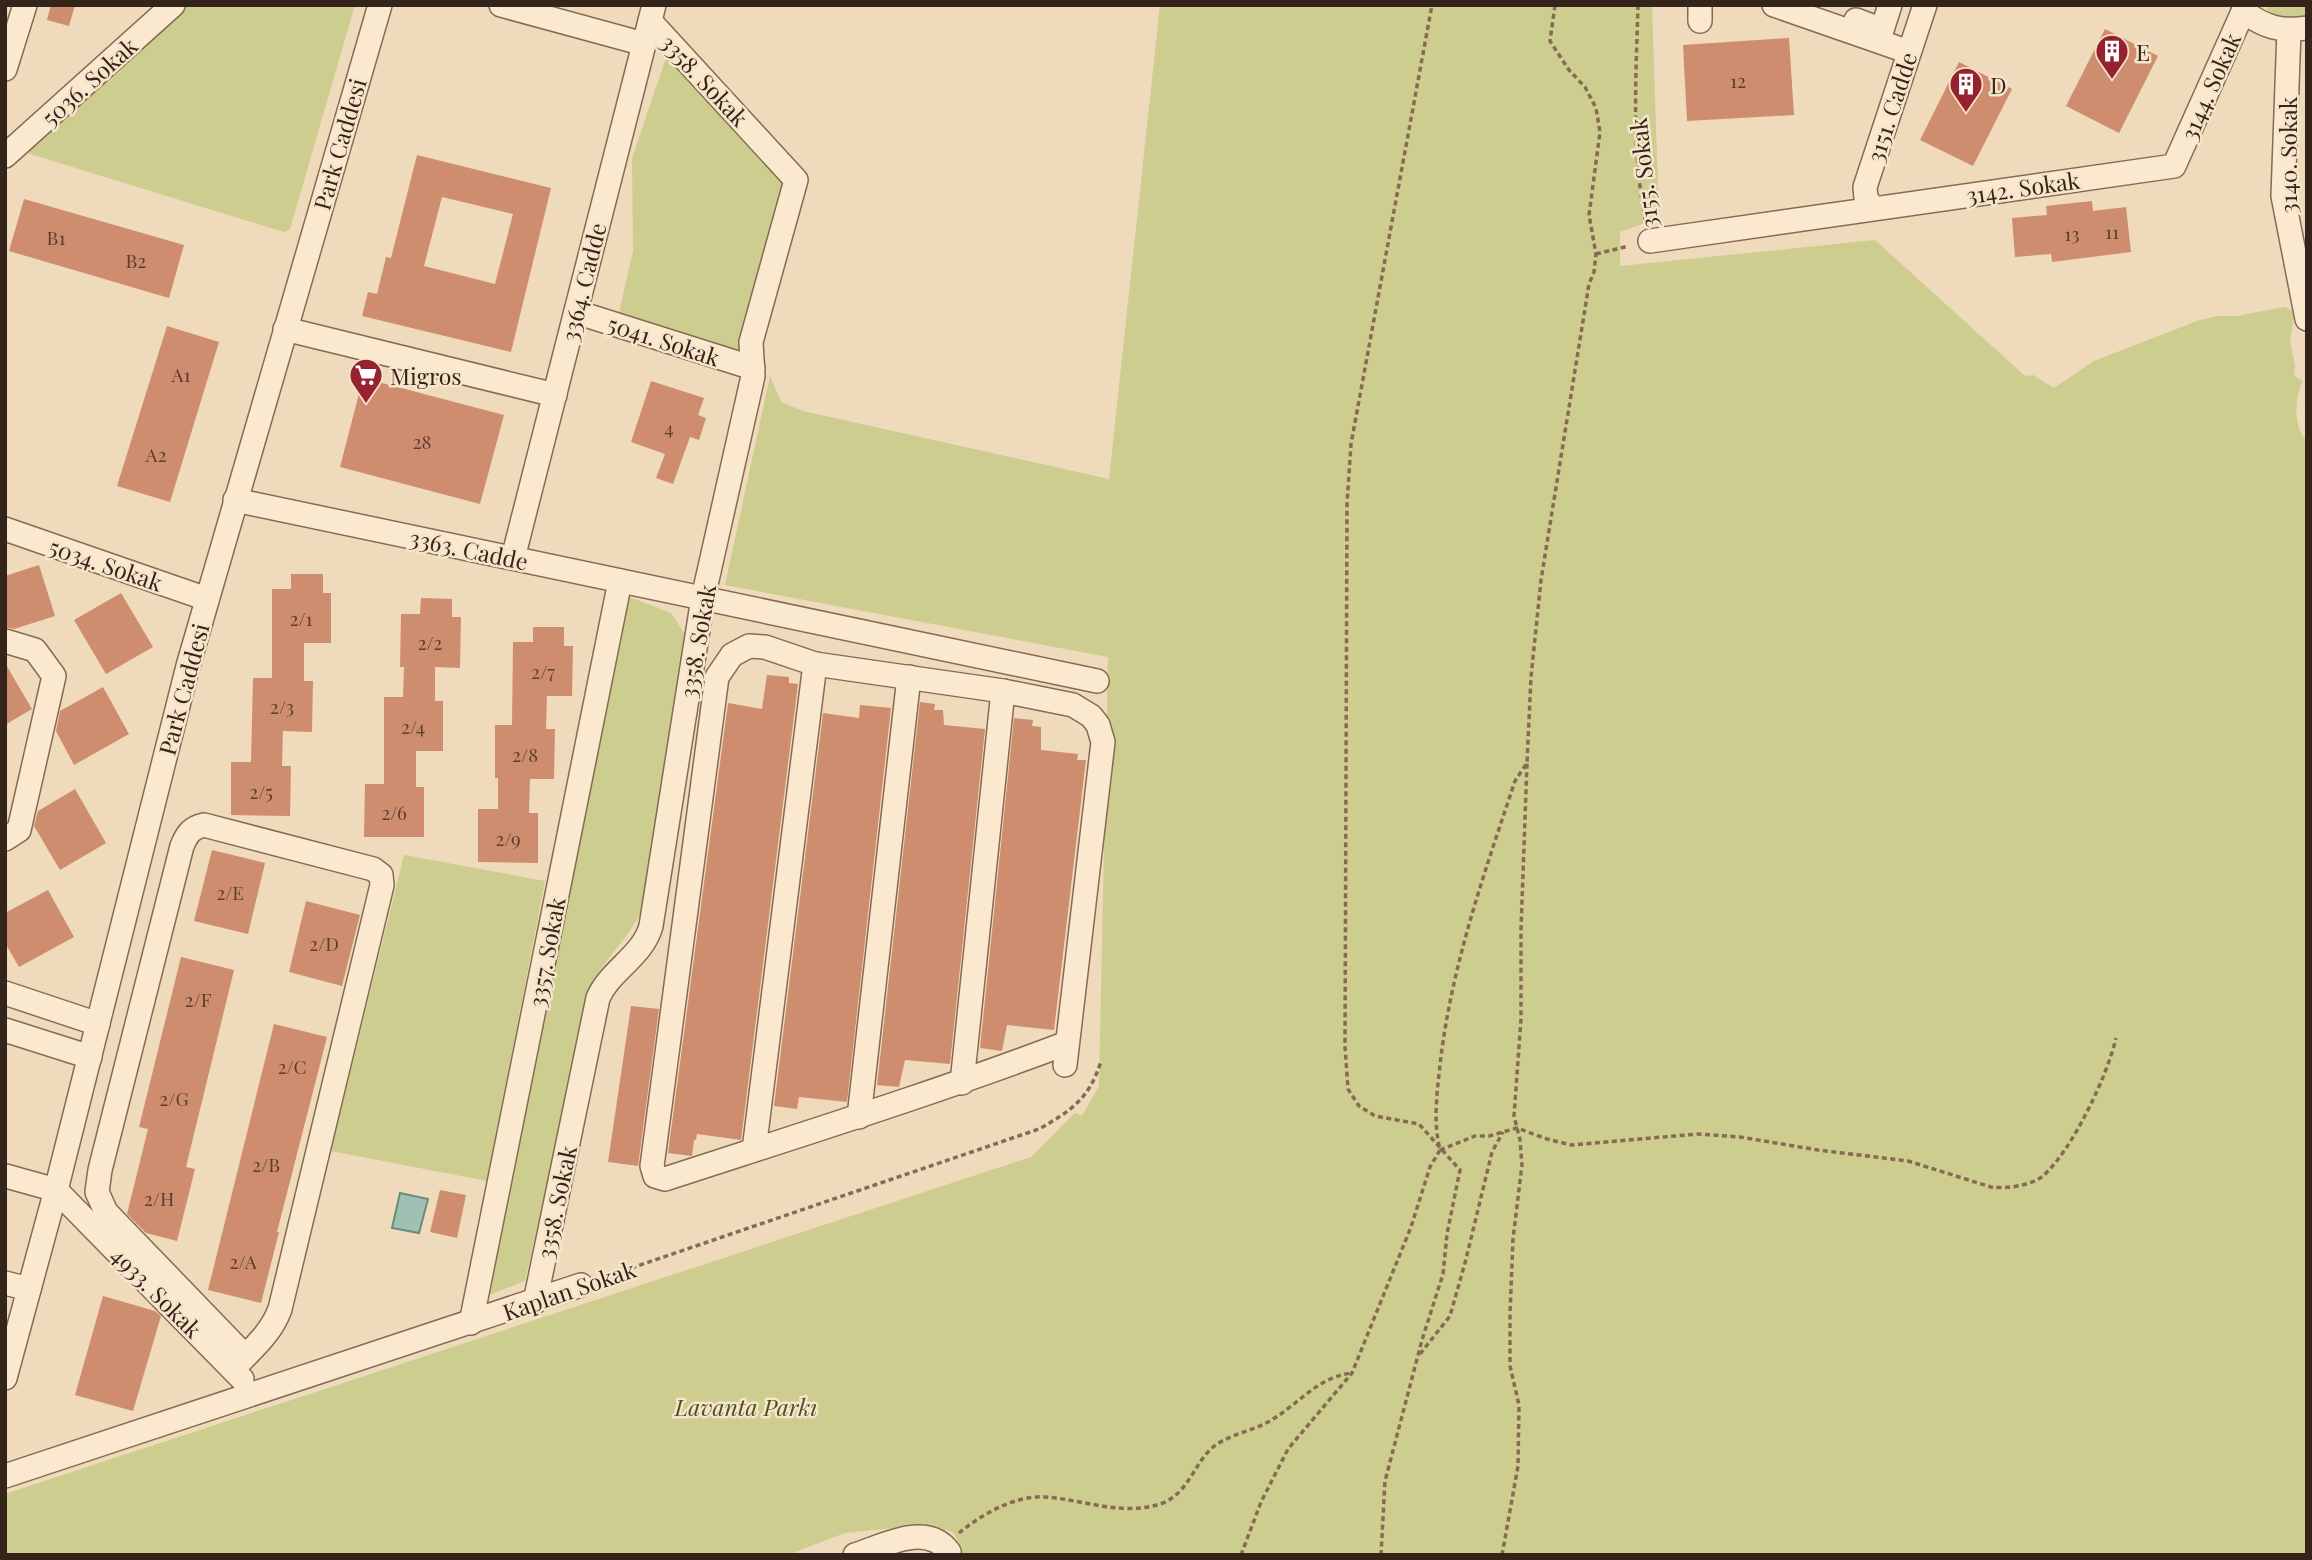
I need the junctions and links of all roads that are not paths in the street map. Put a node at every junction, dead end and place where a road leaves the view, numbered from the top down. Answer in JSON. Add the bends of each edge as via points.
{"nodes":[{"id":1,"x":25,"y":5,"type":"edge"},
{"id":2,"x":173,"y":5,"type":"edge"},
{"id":3,"x":380,"y":5,"type":"edge"},
{"id":4,"x":500,"y":5,"type":"edge"},
{"id":5,"x":1774,"y":5,"type":"edge"},
{"id":6,"x":1816,"y":5,"type":"edge"},
{"id":7,"x":1890,"y":5,"type":"edge"},
{"id":8,"x":1925,"y":5,"type":"edge"},
{"id":9,"x":2245,"y":8,"type":"edge"},
{"id":10,"x":652,"y":13,"type":"edge"},
{"id":11,"x":2298,"y":29,"type":"edge"},
{"id":12,"x":644,"y":44,"type":"junction"},
{"id":13,"x":1909,"y":52,"type":"junction"},
{"id":14,"x":5,"y":69,"type":"edge"},
{"id":15,"x":5,"y":156,"type":"edge"},
{"id":16,"x":2174,"y":166,"type":"joint"},
{"id":17,"x":1873,"y":208,"type":"junction"},
{"id":18,"x":1650,"y":241,"type":"road end"},
{"id":19,"x":2305,"y":304,"type":"edge"},
{"id":20,"x":576,"y":312,"type":"junction"},
{"id":21,"x":285,"y":329,"type":"junction"},
{"id":22,"x":753,"y":368,"type":"junction"},
{"id":23,"x":555,"y":395,"type":"junction"},
{"id":24,"x":235,"y":500,"type":"junction"},
{"id":25,"x":5,"y":529,"type":"edge"},
{"id":26,"x":513,"y":558,"type":"junction"},
{"id":27,"x":620,"y":581,"type":"junction"},
{"id":28,"x":702,"y":598,"type":"junction"},
{"id":29,"x":207,"y":599,"type":"junction"},
{"id":30,"x":698,"y":628,"type":"junction"},
{"id":31,"x":5,"y":641,"type":"edge"},
{"id":32,"x":732,"y":655,"type":"junction"},
{"id":33,"x":815,"y":664,"type":"junction"},
{"id":34,"x":909,"y":677,"type":"junction"},
{"id":35,"x":1097,"y":681,"type":"dead end"},
{"id":36,"x":1003,"y":691,"type":"junction"},
{"id":37,"x":5,"y":839,"type":"edge"},
{"id":38,"x":5,"y":993,"type":"edge"},
{"id":39,"x":98,"y":1024,"type":"junction"},
{"id":40,"x":5,"y":1030,"type":"edge"},
{"id":41,"x":90,"y":1057,"type":"junction"},
{"id":42,"x":962,"y":1083,"type":"junction"},
{"id":43,"x":859,"y":1117,"type":"junction"},
{"id":44,"x":754,"y":1150,"type":"junction"},
{"id":45,"x":6,"y":1177,"type":"edge"},
{"id":46,"x":56,"y":1190,"type":"junction"},
{"id":47,"x":5,"y":1283,"type":"edge"},
{"id":48,"x":581,"y":1285,"type":"road end"},
{"id":49,"x":29,"y":1290,"type":"junction"},
{"id":50,"x":535,"y":1302,"type":"junction"},
{"id":51,"x":471,"y":1323,"type":"junction"},
{"id":52,"x":239,"y":1362,"type":"junction"},
{"id":53,"x":5,"y":1378,"type":"edge"},
{"id":54,"x":257,"y":1394,"type":"junction"},
{"id":55,"x":5,"y":1476,"type":"edge"},
{"id":56,"x":947,"y":1551,"type":"edge"},
{"id":57,"x":855,"y":1555,"type":"edge"}],
"edges":[{"from":1,"to":14,"type":"street"},
{"from":2,"to":15,"type":"street","name":"5036. Sokak"},
{"from":3,"to":21,"type":"street","name":"Park Caddesi"},
{"from":4,"to":12,"type":"street"},
{"from":5,"to":13,"type":"street"},
{"from":6,"to":7,"type":"street","via":[[1882,30]]},
{"from":8,"to":13,"type":"street","name":"3151. Cadde"},
{"from":9,"to":11,"type":"street","via":[[2266,26]]},
{"from":9,"to":16,"type":"street","name":"3144. Sokak"},
{"from":10,"to":12,"type":"street","name":"3364. Cadde"},
{"from":10,"to":22,"type":"street","name":"3358. Sokak","via":[[796,180],[751,342]]},
{"from":11,"to":19,"type":"street","name":"3140. Sokak","via":[[2283,196]]},
{"from":12,"to":20,"type":"street","name":"3364. Cadde"},
{"from":13,"to":17,"type":"street","name":"3151. Cadde","via":[[1865,187]]},
{"from":16,"to":17,"type":"street","name":"3142. Sokak"},
{"from":17,"to":18,"type":"street","name":"3155. Sokak"},
{"from":20,"to":22,"type":"street","name":"5041. Sokak"},
{"from":20,"to":23,"type":"street","name":"3364. Cadde"},
{"from":21,"to":23,"type":"street"},
{"from":21,"to":24,"type":"street","name":"Park Caddesi"},
{"from":22,"to":28,"type":"street","name":"3358. Sokak"},
{"from":23,"to":26,"type":"street","name":"3364. Cadde"},
{"from":24,"to":26,"type":"street","name":"3363. Cadde"},
{"from":24,"to":29,"type":"street","name":"Park Caddesi"},
{"from":25,"to":29,"type":"street","name":"5034. Sokak"},
{"from":26,"to":27,"type":"street","name":"3363. Cadde"},
{"from":27,"to":28,"type":"street","name":"3363. Cadde"},
{"from":27,"to":51,"type":"street","name":"3357. Sokak"},
{"from":28,"to":30,"type":"street","name":"3358. Sokak"},
{"from":28,"to":35,"type":"street","name":"3363. Cadde"},
{"from":29,"to":39,"type":"street","name":"Park Caddesi"},
{"from":30,"to":32,"type":"street"},
{"from":30,"to":50,"type":"street","name":"3358. Sokak","via":[[651,926],[644,942],[598,998]]},
{"from":31,"to":37,"type":"street","via":[[35,650],[54,676],[19,830]]},
{"from":32,"to":33,"type":"street","via":[[749,646],[765,647]]},
{"from":32,"to":44,"type":"street","via":[[717,677],[652,1166],[655,1176],[665,1179]]},
{"from":33,"to":34,"type":"street"},
{"from":33,"to":44,"type":"street"},
{"from":34,"to":36,"type":"street"},
{"from":34,"to":43,"type":"street"},
{"from":36,"to":42,"type":"street"},
{"from":36,"to":42,"type":"street","via":[[1073,705],[1091,716],[1103,742],[1066,1054]]},
{"from":38,"to":39,"type":"street"},
{"from":39,"to":41,"type":"street","name":"Park Caddesi"},
{"from":40,"to":41,"type":"street"},
{"from":41,"to":46,"type":"street","name":"Park Caddesi"},
{"from":42,"to":43,"type":"street"},
{"from":43,"to":44,"type":"street"},
{"from":45,"to":46,"type":"street"},
{"from":46,"to":49,"type":"street","name":"Park Caddesi"},
{"from":46,"to":52,"type":"street","name":"4933. Sokak"},
{"from":47,"to":49,"type":"street"},
{"from":48,"to":50,"type":"street","name":"Kaplan Sokak"},
{"from":49,"to":53,"type":"street","name":"Park Caddesi"},
{"from":50,"to":51,"type":"street","name":"Kaplan Sokak"},
{"from":51,"to":54,"type":"street","name":"Kaplan Sokak"},
{"from":52,"to":52,"type":"street","via":[[106,1212],[97,1192],[182,846],[195,827],[204,825],[373,869],[381,874],[382,885],[280,1309],[267,1334]]},
{"from":52,"to":54,"type":"street","name":"4933. Sokak"},
{"from":54,"to":55,"type":"street","name":"Kaplan Sokak"},
{"from":56,"to":57,"type":"street","via":[[931,1538],[910,1536]]}]}
